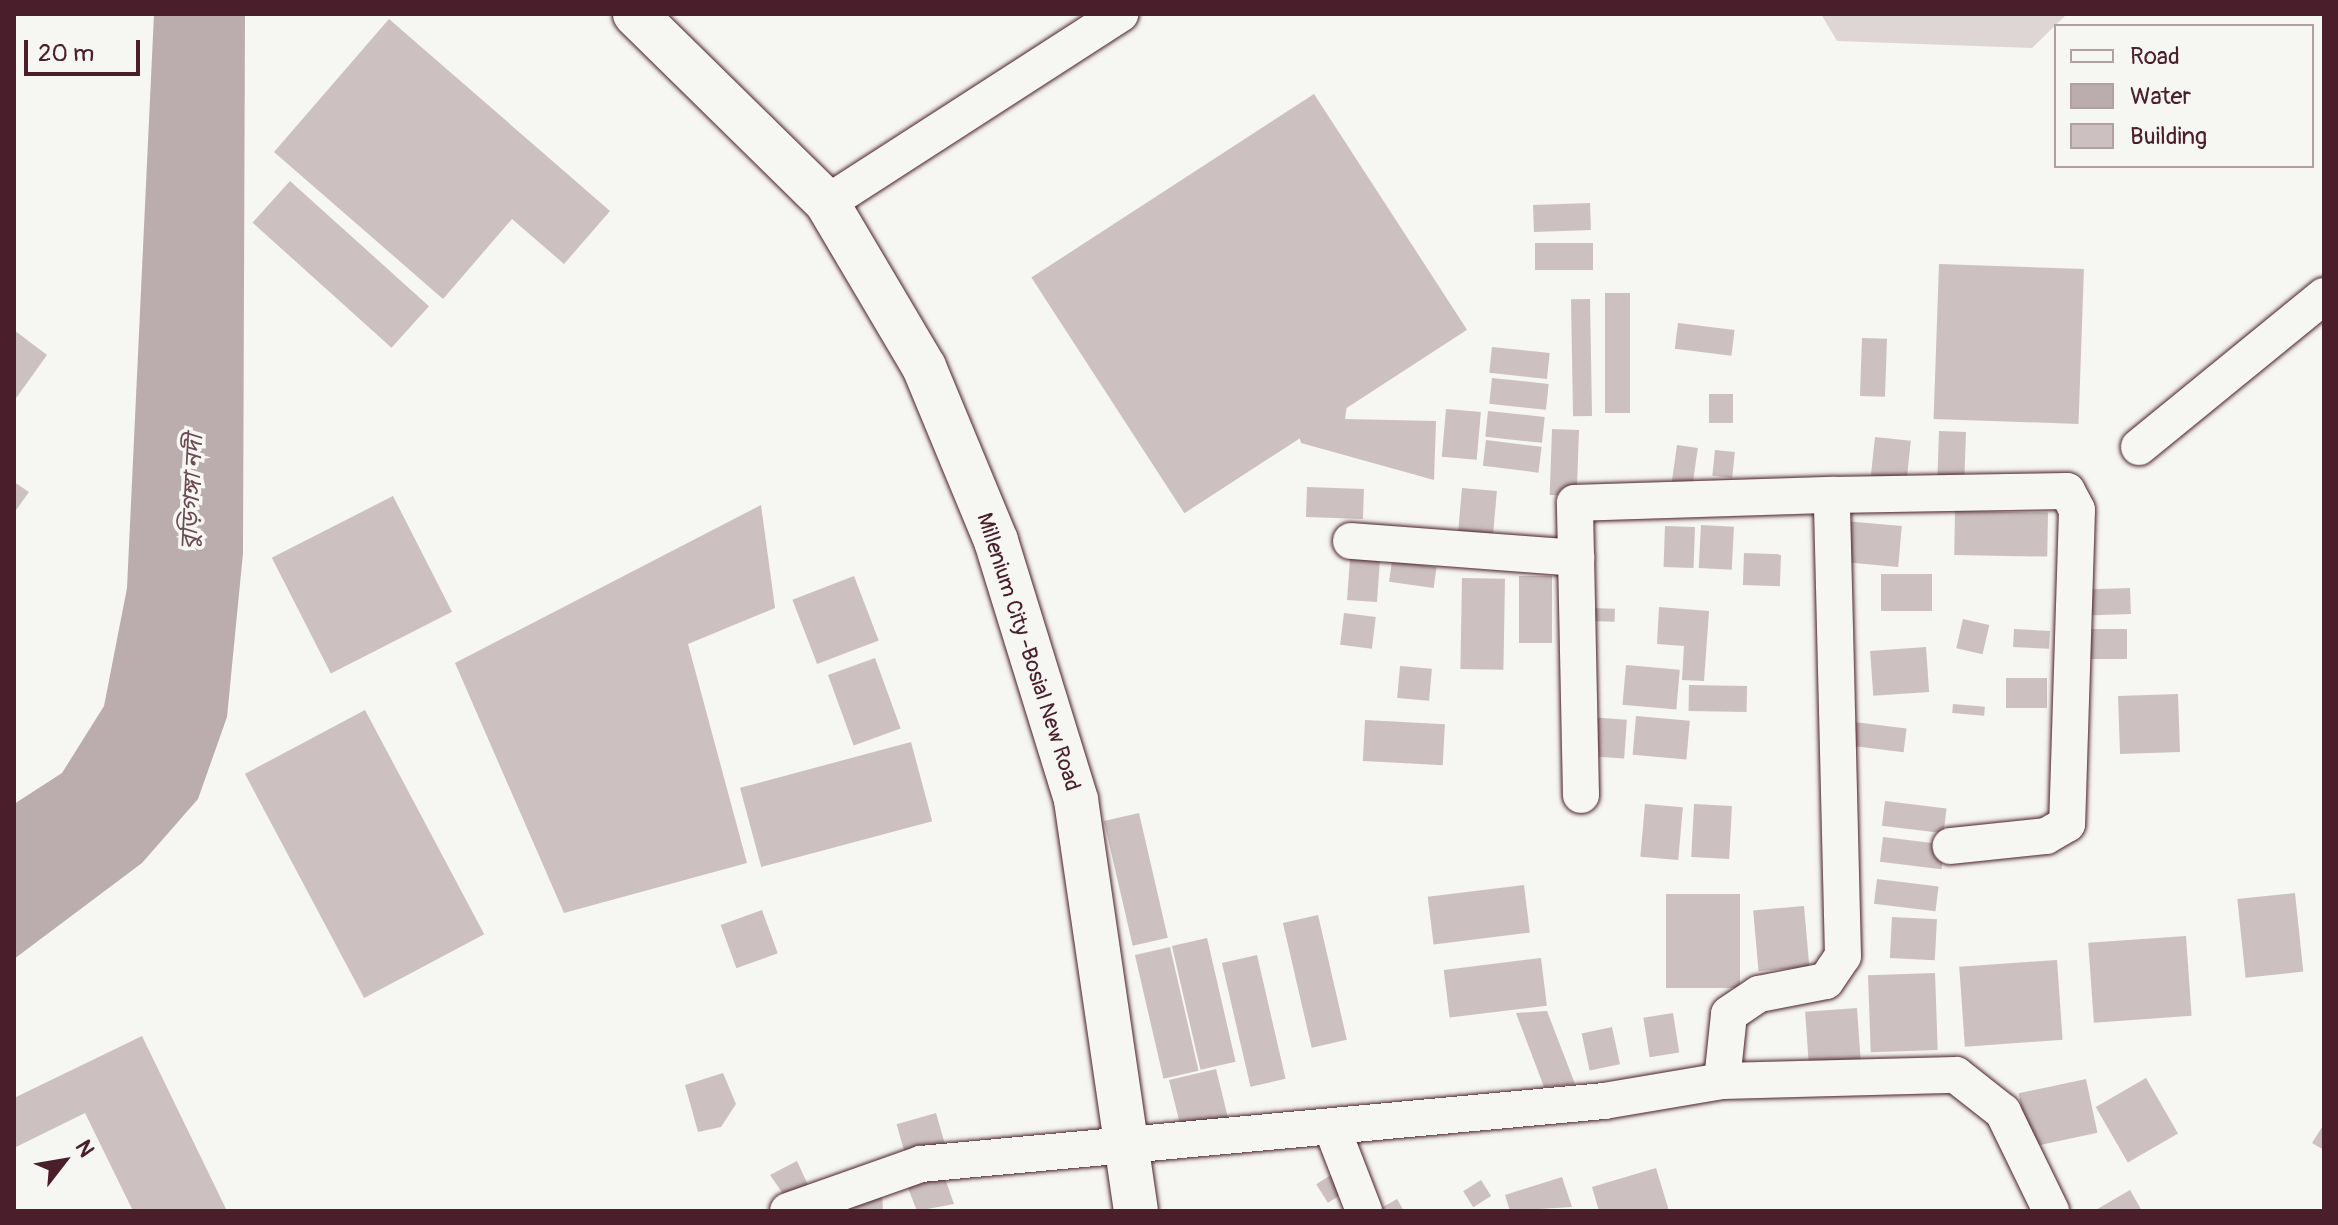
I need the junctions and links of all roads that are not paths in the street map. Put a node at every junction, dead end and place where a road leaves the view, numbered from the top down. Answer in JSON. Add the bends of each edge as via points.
{"nodes":[{"id":1,"x":635,"y":14,"type":"edge"},
{"id":2,"x":1110,"y":17,"type":"edge"},
{"id":3,"x":827,"y":203,"type":"junction"},
{"id":4,"x":2324,"y":296,"type":"edge"},
{"id":5,"x":2139,"y":447,"type":"dead end"},
{"id":6,"x":1832,"y":495,"type":"junction"},
{"id":7,"x":1351,"y":541,"type":"dead end"},
{"id":8,"x":1576,"y":558,"type":"junction"},
{"id":9,"x":1581,"y":795,"type":"dead end"},
{"id":10,"x":1951,"y":846,"type":"dead end"},
{"id":11,"x":1722,"y":1081,"type":"junction"},
{"id":12,"x":1332,"y":1128,"type":"junction"},
{"id":13,"x":1128,"y":1147,"type":"junction"},
{"id":14,"x":788,"y":1211,"type":"edge"},
{"id":15,"x":1136,"y":1211,"type":"edge"},
{"id":16,"x":1364,"y":1211,"type":"edge"},
{"id":17,"x":2051,"y":1211,"type":"edge"}],
"edges":[{"from":1,"to":3,"type":"street","name":"Millenium City -Bosial New Road"},
{"from":2,"to":3,"type":"street"},
{"from":3,"to":13,"type":"street","name":"Millenium City -Bosial New Road","via":[[924,367],[996,541],[1076,800]]},
{"from":4,"to":5,"type":"street"},
{"from":6,"to":8,"type":"street","via":[[1575,503]]},
{"from":6,"to":10,"type":"street","via":[[2067,491],[2077,510],[2067,824],[2046,836]]},
{"from":6,"to":11,"type":"street","via":[[1843,956],[1826,981],[1759,994],[1729,1014]]},
{"from":7,"to":8,"type":"street"},
{"from":8,"to":9,"type":"street"},
{"from":11,"to":12,"type":"street"},
{"from":11,"to":17,"type":"street","via":[[1956,1075],[2003,1112]]},
{"from":12,"to":13,"type":"street"},
{"from":12,"to":16,"type":"street"},
{"from":13,"to":14,"type":"street","via":[[921,1164]]},
{"from":13,"to":15,"type":"street","name":"Millenium City -Bosial New Road"}]}
